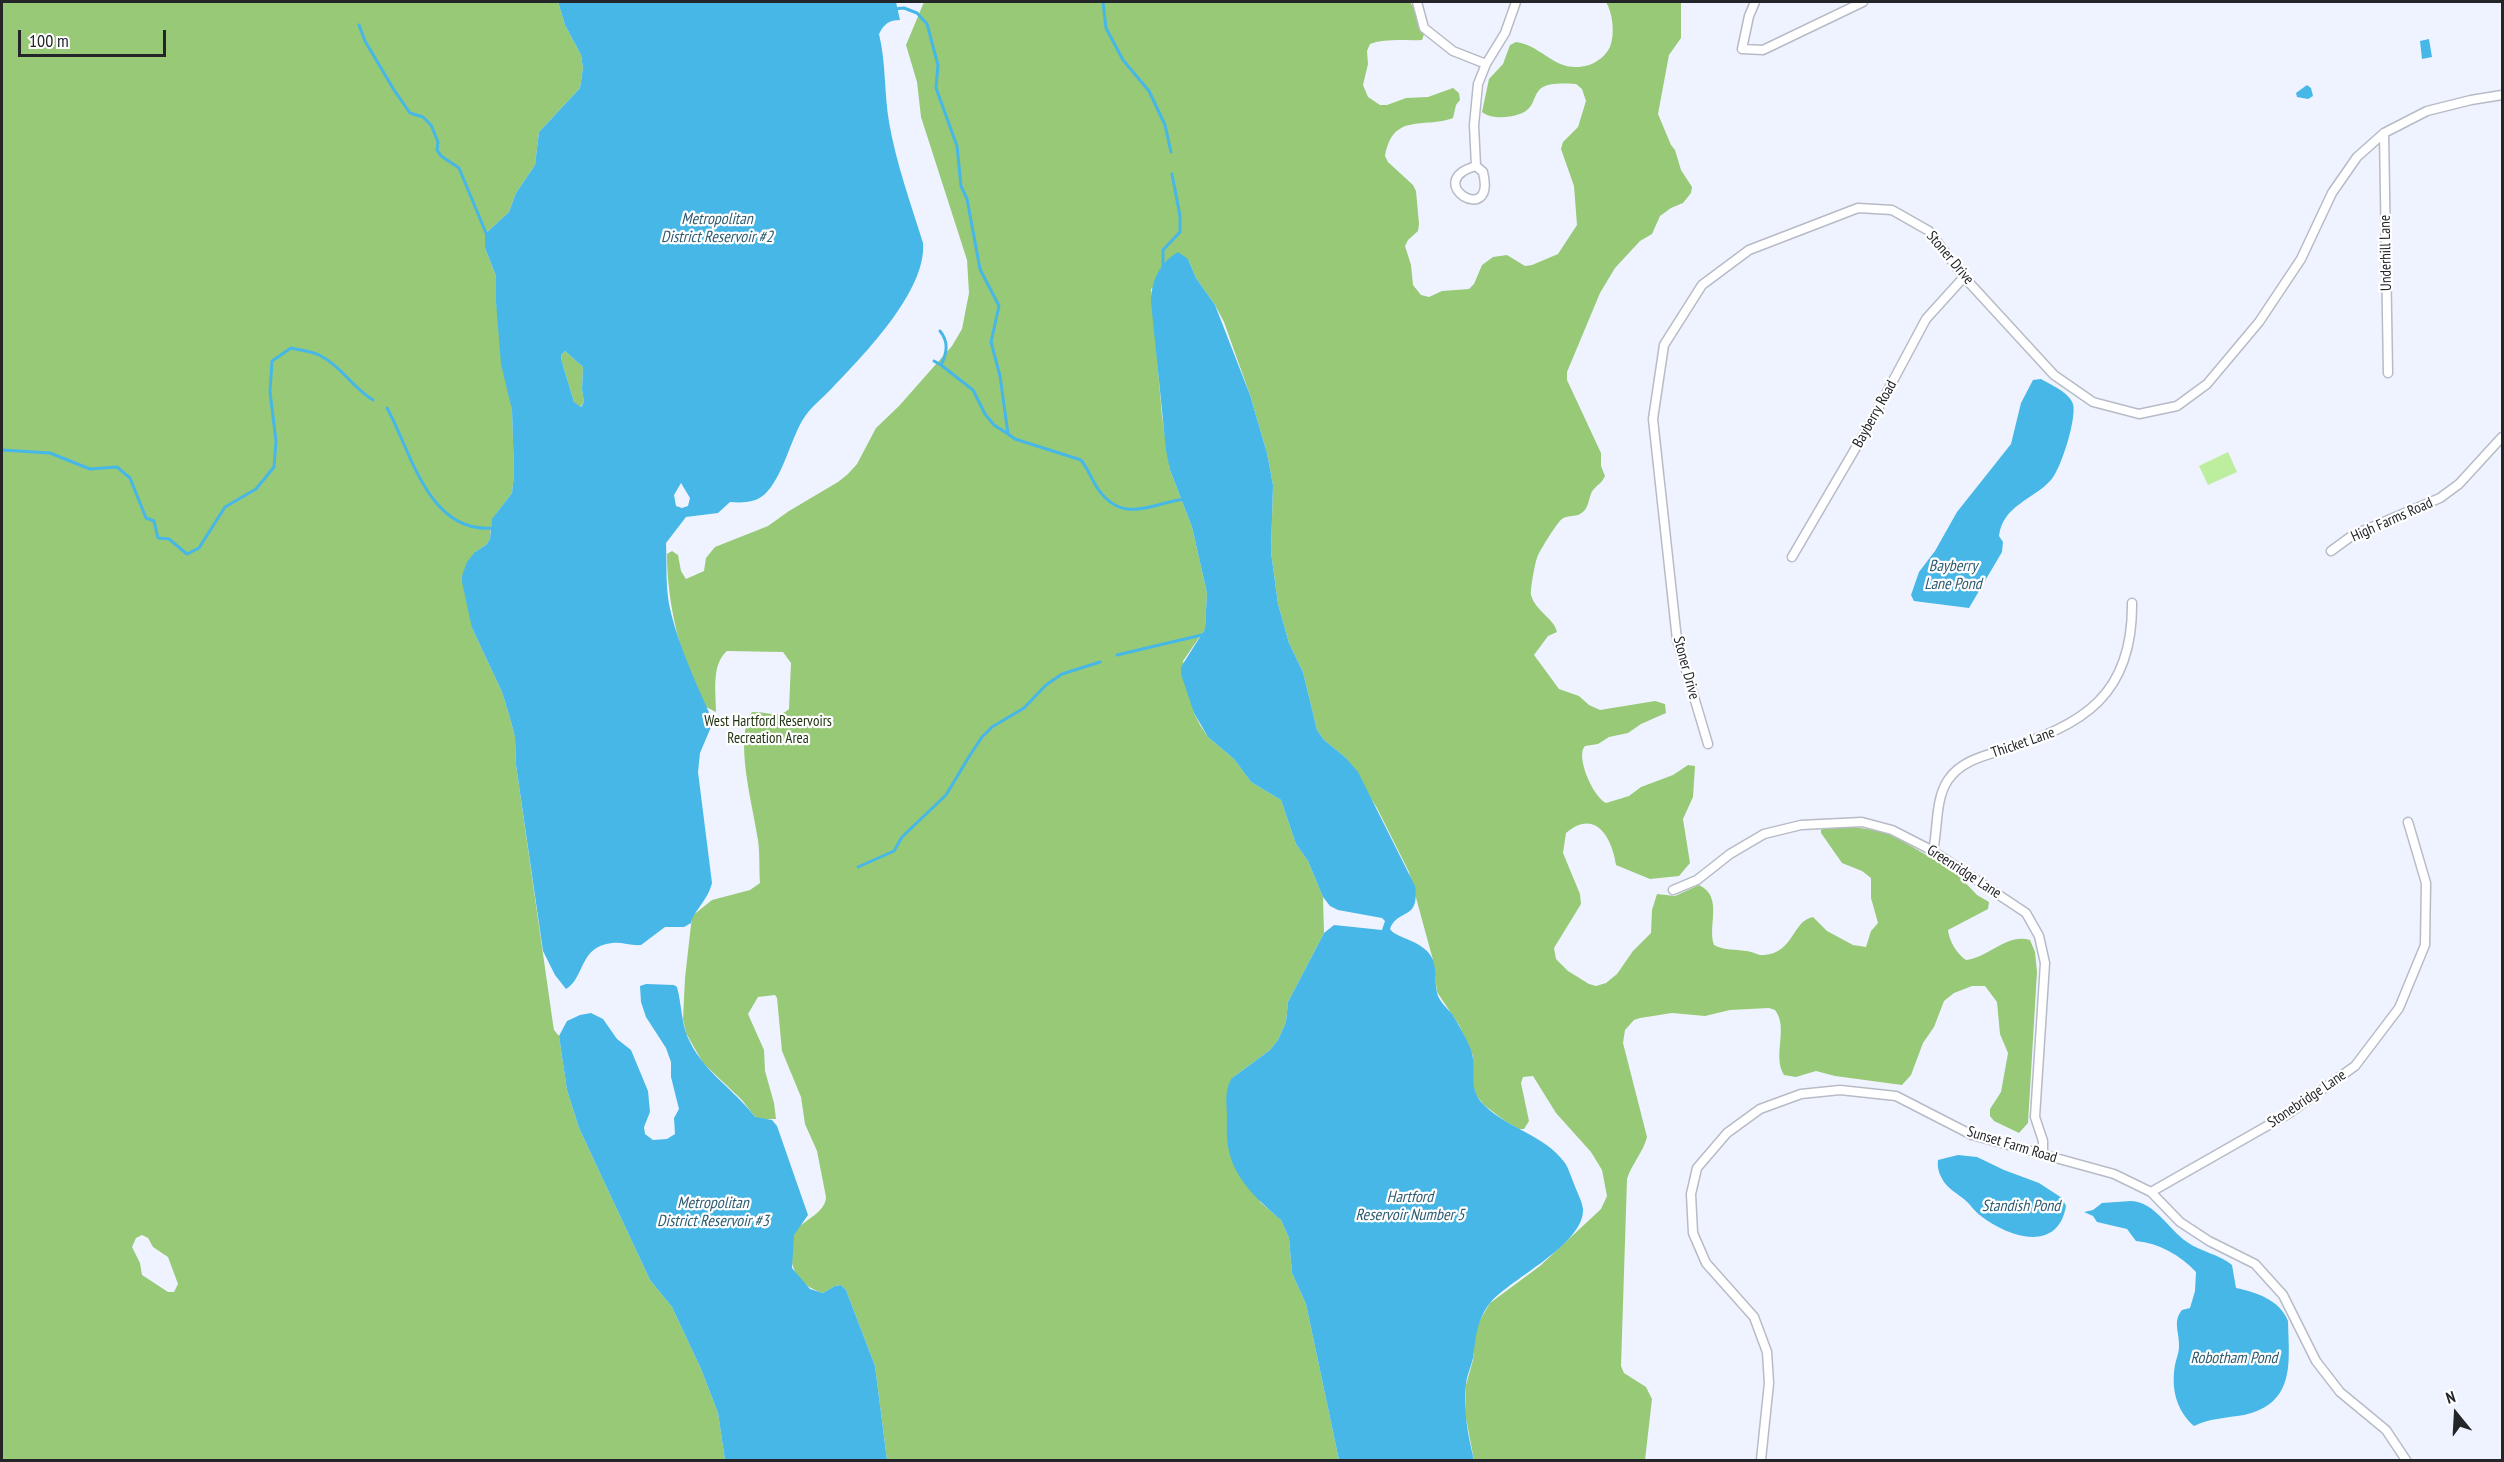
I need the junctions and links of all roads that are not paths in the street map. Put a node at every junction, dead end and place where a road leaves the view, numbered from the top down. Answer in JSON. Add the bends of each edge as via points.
{"nodes":[{"id":1,"x":1417,"y":2,"type":"edge"},
{"id":2,"x":1516,"y":2,"type":"edge"},
{"id":3,"x":1755,"y":2,"type":"edge"},
{"id":4,"x":1863,"y":2,"type":"edge"},
{"id":5,"x":1486,"y":63,"type":"junction"},
{"id":6,"x":2502,"y":95,"type":"edge"},
{"id":7,"x":2384,"y":133,"type":"junction"},
{"id":8,"x":1476,"y":166,"type":"dead end"},
{"id":9,"x":1964,"y":277,"type":"junction"},
{"id":10,"x":2388,"y":373,"type":"dead end"},
{"id":11,"x":2502,"y":438,"type":"edge"},
{"id":12,"x":2331,"y":551,"type":"dead end"},
{"id":13,"x":1792,"y":557,"type":"dead end"},
{"id":14,"x":2132,"y":603,"type":"dead end"},
{"id":15,"x":1708,"y":744,"type":"dead end"},
{"id":16,"x":2408,"y":822,"type":"dead end"},
{"id":17,"x":1933,"y":851,"type":"junction"},
{"id":18,"x":1673,"y":890,"type":"dead end"},
{"id":19,"x":2043,"y":1154,"type":"junction"},
{"id":20,"x":2151,"y":1192,"type":"junction"},
{"id":21,"x":1761,"y":1461,"type":"edge"},
{"id":22,"x":2406,"y":1461,"type":"edge"}],
"edges":[{"from":1,"to":5,"type":"street","via":[[1424,28],[1453,51]]},
{"from":2,"to":5,"type":"street","via":[[1505,33]]},
{"from":3,"to":4,"type":"street","via":[[1742,50],[1763,50]]},
{"from":5,"to":8,"type":"street","via":[[1477,93]]},
{"from":6,"to":7,"type":"street","name":"Stoner Drive","via":[[2427,111]]},
{"from":7,"to":9,"type":"street","name":"Stoner Drive","via":[[2357,157],[2332,193],[2301,259],[2260,320],[2207,384],[2177,406],[2139,414],[2093,402],[2054,375]]},
{"from":7,"to":10,"type":"street","name":"Underhill Lane"},
{"from":9,"to":13,"type":"street","name":"Bayberry Road","via":[[1926,319]]},
{"from":9,"to":15,"type":"street","name":"Stoner Drive","via":[[1929,231],[1892,210],[1858,208],[1749,250],[1702,285],[1664,345],[1653,419],[1677,640]]},
{"from":11,"to":12,"type":"street","name":"High Farms Road","via":[[2459,484],[2440,498],[2353,535]]},
{"from":14,"to":17,"type":"street","name":"Thicket Lane","via":[[2132,630],[2125,660],[2108,692],[2061,730],[1977,758],[1954,771],[1942,790]]},
{"from":16,"to":20,"type":"street","name":"Stonebridge Lane","via":[[2426,883],[2425,945],[2399,1008],[2355,1066],[2288,1114]]},
{"from":17,"to":18,"type":"street","name":"Greenridge Lane","via":[[1892,830],[1862,822],[1801,825],[1764,834],[1697,880]]},
{"from":17,"to":19,"type":"street","name":"Greenridge Lane","via":[[2025,913],[2039,936],[2045,963],[2036,1117]]},
{"from":19,"to":20,"type":"street","name":"Sunset Farm Road","via":[[2114,1174]]},
{"from":19,"to":21,"type":"street","name":"Sunset Farm Road","via":[[1972,1135],[1896,1096],[1840,1090],[1801,1094],[1760,1109],[1727,1133],[1697,1168],[1691,1194],[1693,1233],[1706,1263],[1755,1317],[1767,1352],[1769,1383]]},
{"from":20,"to":22,"type":"street","name":"Sunset Farm Road","via":[[2180,1222],[2255,1264],[2283,1295],[2316,1361],[2340,1392],[2386,1430]]}]}
